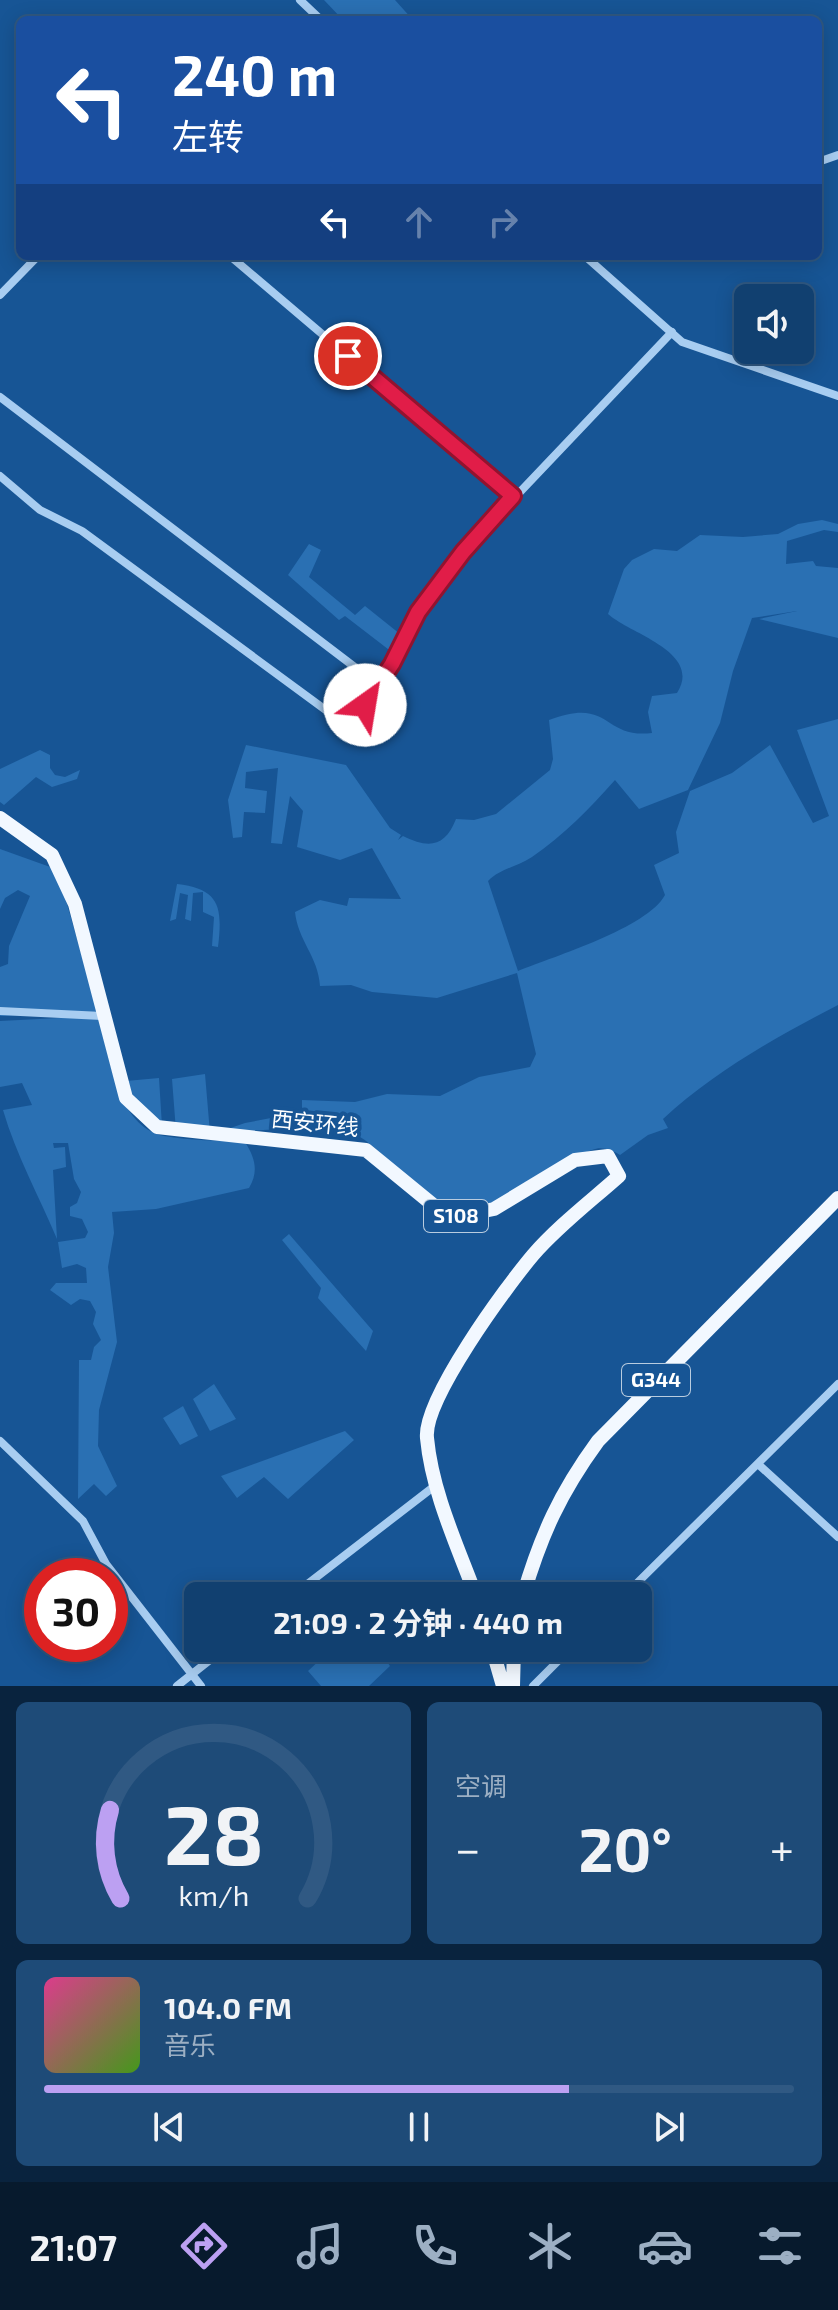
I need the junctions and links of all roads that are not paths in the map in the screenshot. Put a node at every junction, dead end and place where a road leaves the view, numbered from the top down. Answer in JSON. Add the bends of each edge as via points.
{"nodes":[{"id":1,"x":300,"y":0,"type":"edge"},
{"id":2,"x":317,"y":16,"type":"edge"},
{"id":3,"x":34,"y":260,"type":"edge"},
{"id":4,"x":235,"y":260,"type":"edge"},
{"id":5,"x":590,"y":260,"type":"edge"},
{"id":6,"x":0,"y":295,"type":"edge"},
{"id":7,"x":672,"y":332,"type":"junction"},
{"id":8,"x":838,"y":396,"type":"edge"},
{"id":9,"x":0,"y":397,"type":"edge"},
{"id":10,"x":0,"y":476,"type":"edge"},
{"id":11,"x":513,"y":496,"type":"junction"},
{"id":12,"x":377,"y":684,"type":"junction"},
{"id":13,"x":0,"y":818,"type":"edge"},
{"id":14,"x":0,"y":1011,"type":"edge"},
{"id":15,"x":102,"y":1016,"type":"junction"},
{"id":16,"x":838,"y":1198,"type":"edge"},
{"id":17,"x":838,"y":1384,"type":"edge"},
{"id":18,"x":0,"y":1441,"type":"edge"},
{"id":19,"x":758,"y":1464,"type":"junction"},
{"id":20,"x":436,"y":1485,"type":"junction"},
{"id":21,"x":838,"y":1537,"type":"edge"},
{"id":22,"x":310,"y":1582,"type":"edge"},
{"id":23,"x":471,"y":1582,"type":"edge"},
{"id":24,"x":527,"y":1582,"type":"edge"},
{"id":25,"x":638,"y":1582,"type":"edge"},
{"id":26,"x":207,"y":1662,"type":"edge"},
{"id":27,"x":496,"y":1662,"type":"edge"},
{"id":28,"x":514,"y":1662,"type":"edge"},
{"id":29,"x":557,"y":1662,"type":"edge"},
{"id":30,"x":191,"y":1675,"type":"junction"},
{"id":31,"x":177,"y":1686,"type":"edge"},
{"id":32,"x":201,"y":1686,"type":"edge"},
{"id":33,"x":503,"y":1686,"type":"edge"},
{"id":34,"x":513,"y":1686,"type":"edge"},
{"id":35,"x":533,"y":1686,"type":"edge"}],
"edges":[{"from":1,"to":2,"type":"street"},
{"from":3,"to":6,"type":"street"},
{"from":4,"to":11,"type":"street"},
{"from":5,"to":7,"type":"street"},
{"from":7,"to":8,"type":"street","via":[[682,342]]},
{"from":7,"to":11,"type":"street"},
{"from":9,"to":12,"type":"street"},
{"from":10,"to":12,"type":"street","via":[[40,510],[82,531],[342,722],[365,705]]},
{"from":11,"to":12,"type":"street","via":[[418,612]]},
{"from":13,"to":15,"type":"main road","name":"西安环线","number":"S108","via":[[52,855],[75,904]]},
{"from":14,"to":15,"type":"street"},
{"from":15,"to":20,"type":"main road","name":"西安环线","number":"S108","via":[[126,1098],[157,1127],[366,1150],[449,1218],[494,1209],[575,1160],[608,1156],[619,1176],[534,1254],[436,1399],[427,1436]]},
{"from":16,"to":24,"type":"main road","number":"G344","via":[[598,1441],[565,1486]]},
{"from":17,"to":19,"type":"street"},
{"from":18,"to":30,"type":"street","via":[[83,1521],[106,1564]]},
{"from":19,"to":21,"type":"street"},
{"from":19,"to":25,"type":"street"},
{"from":20,"to":22,"type":"street"},
{"from":20,"to":23,"type":"main road","name":"西安环线","number":"S108"},
{"from":26,"to":30,"type":"street"},
{"from":27,"to":33,"type":"main road"},
{"from":28,"to":34,"type":"main road"},
{"from":29,"to":35,"type":"street"},
{"from":30,"to":31,"type":"street"},
{"from":30,"to":32,"type":"street"}]}
